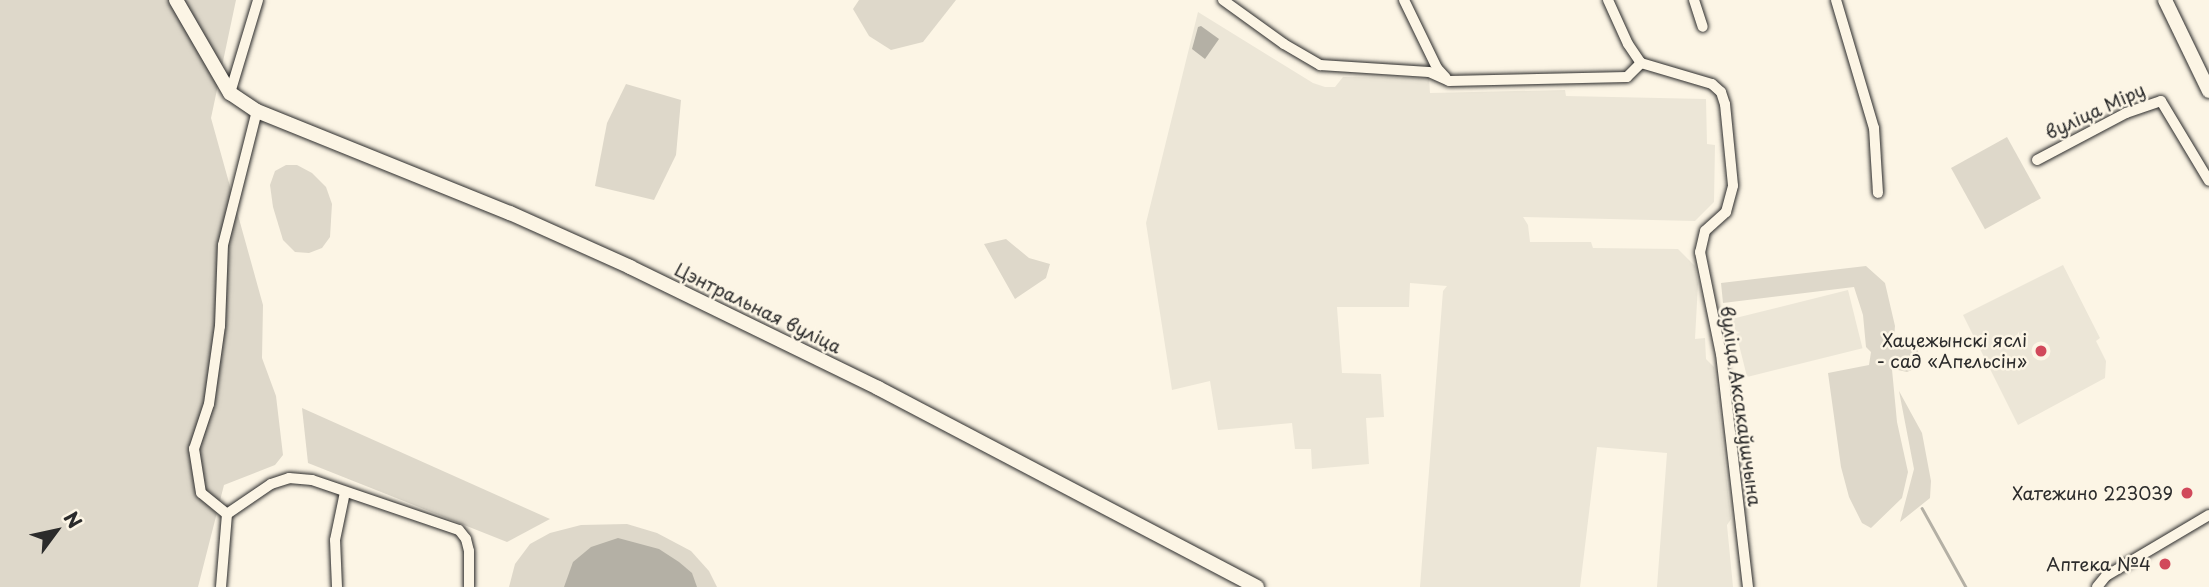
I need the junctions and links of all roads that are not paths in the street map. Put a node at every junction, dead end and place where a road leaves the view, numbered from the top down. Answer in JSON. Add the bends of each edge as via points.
{"nodes":[{"id":1,"x":176,"y":0,"type":"edge"},
{"id":2,"x":258,"y":0,"type":"edge"},
{"id":3,"x":1223,"y":0,"type":"edge"},
{"id":4,"x":1404,"y":0,"type":"edge"},
{"id":5,"x":1608,"y":0,"type":"edge"},
{"id":6,"x":1694,"y":0,"type":"edge"},
{"id":7,"x":1836,"y":0,"type":"edge"},
{"id":8,"x":2165,"y":0,"type":"edge"},
{"id":9,"x":1703,"y":27,"type":"dead end"},
{"id":10,"x":1641,"y":63,"type":"junction"},
{"id":11,"x":1449,"y":81,"type":"junction"},
{"id":12,"x":2209,"y":91,"type":"edge"},
{"id":13,"x":230,"y":93,"type":"junction"},
{"id":14,"x":257,"y":111,"type":"junction"},
{"id":15,"x":2037,"y":160,"type":"dead end"},
{"id":16,"x":2209,"y":181,"type":"edge"},
{"id":17,"x":1878,"y":193,"type":"dead end"},
{"id":18,"x":345,"y":492,"type":"junction"},
{"id":19,"x":227,"y":514,"type":"junction"},
{"id":20,"x":2209,"y":515,"type":"edge"},
{"id":21,"x":221,"y":587,"type":"edge"},
{"id":22,"x":337,"y":587,"type":"edge"},
{"id":23,"x":469,"y":587,"type":"edge"},
{"id":24,"x":1256,"y":587,"type":"edge"},
{"id":25,"x":1748,"y":587,"type":"edge"},
{"id":26,"x":2097,"y":587,"type":"edge"}],
"edges":[{"from":1,"to":13,"type":"street"},
{"from":2,"to":13,"type":"street"},
{"from":3,"to":11,"type":"street","via":[[1320,65],[1429,72]]},
{"from":4,"to":11,"type":"street","via":[[1437,68]]},
{"from":5,"to":10,"type":"street"},
{"from":6,"to":9,"type":"street"},
{"from":7,"to":17,"type":"street","via":[[1874,128]]},
{"from":8,"to":12,"type":"street"},
{"from":10,"to":11,"type":"street","via":[[1627,77]]},
{"from":10,"to":25,"type":"street","name":"вуліца Аксакаўшчына","via":[[1712,84],[1726,104],[1733,186],[1726,212],[1705,231],[1700,251],[1721,354]]},
{"from":13,"to":14,"type":"street","name":"Цэнтральная вуліца"},
{"from":14,"to":19,"type":"street","via":[[223,245],[209,404],[194,449],[201,493]]},
{"from":14,"to":24,"type":"street","name":"Цэнтральная вуліца","via":[[510,213],[630,267],[878,388]]},
{"from":15,"to":16,"type":"street","name":"вуліца Міру","via":[[2126,113],[2161,101]]},
{"from":18,"to":19,"type":"street","via":[[312,480],[289,478],[271,484]]},
{"from":18,"to":22,"type":"street","via":[[335,540]]},
{"from":18,"to":23,"type":"street","via":[[459,530],[469,551]]},
{"from":19,"to":21,"type":"street"},
{"from":20,"to":26,"type":"street","via":[[2106,576]]}]}
